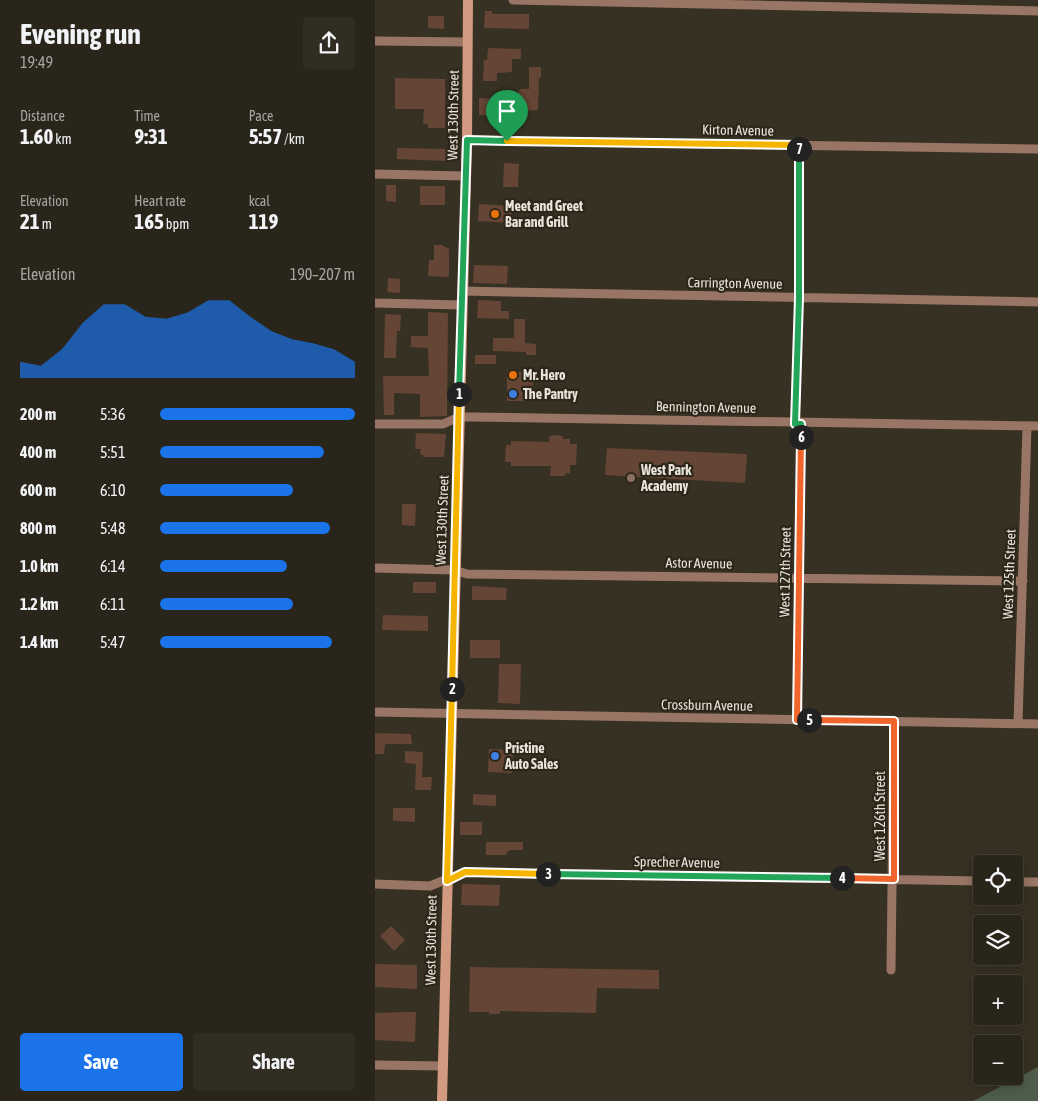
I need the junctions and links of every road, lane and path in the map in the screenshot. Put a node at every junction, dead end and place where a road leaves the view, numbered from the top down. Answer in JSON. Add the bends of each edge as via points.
{"nodes":[{"id":1,"x":468,"y":0,"type":"edge"},
{"id":2,"x":513,"y":0,"type":"edge"},
{"id":3,"x":1038,"y":11,"type":"edge"},
{"id":4,"x":375,"y":41,"type":"edge"},
{"id":5,"x":467,"y":42,"type":"junction"},
{"id":6,"x":467,"y":140,"type":"junction"},
{"id":7,"x":799,"y":145,"type":"junction"},
{"id":8,"x":1038,"y":149,"type":"edge"},
{"id":9,"x":375,"y":174,"type":"edge"},
{"id":10,"x":465,"y":176,"type":"junction"},
{"id":11,"x":462,"y":291,"type":"junction"},
{"id":12,"x":799,"y":298,"type":"junction"},
{"id":13,"x":1038,"y":302,"type":"edge"},
{"id":14,"x":375,"y":303,"type":"edge"},
{"id":15,"x":461,"y":305,"type":"junction"},
{"id":16,"x":459,"y":418,"type":"junction"},
{"id":17,"x":375,"y":424,"type":"edge"},
{"id":18,"x":798,"y":424,"type":"junction"},
{"id":19,"x":1027,"y":426,"type":"junction"},
{"id":20,"x":1038,"y":426,"type":"edge"},
{"id":21,"x":375,"y":568,"type":"edge"},
{"id":22,"x":454,"y":570,"type":"junction"},
{"id":23,"x":799,"y":578,"type":"junction"},
{"id":24,"x":1023,"y":581,"type":"junction"},
{"id":25,"x":375,"y":712,"type":"edge"},
{"id":26,"x":452,"y":713,"type":"junction"},
{"id":27,"x":797,"y":720,"type":"junction"},
{"id":28,"x":894,"y":721,"type":"junction"},
{"id":29,"x":1018,"y":723,"type":"junction"},
{"id":30,"x":1038,"y":724,"type":"edge"},
{"id":31,"x":894,"y":879,"type":"junction"},
{"id":32,"x":447,"y":881,"type":"junction"},
{"id":33,"x":973,"y":881,"type":"edge"},
{"id":34,"x":1023,"y":882,"type":"edge"},
{"id":35,"x":1038,"y":882,"type":"edge"},
{"id":36,"x":375,"y":884,"type":"edge"},
{"id":37,"x":891,"y":970,"type":"dead end"},
{"id":38,"x":375,"y":1065,"type":"edge"},
{"id":39,"x":443,"y":1066,"type":"junction"},
{"id":40,"x":442,"y":1101,"type":"edge"}],
"edges":[{"from":1,"to":5,"type":"main road","name":"West 130th Street"},
{"from":2,"to":3,"type":"street"},
{"from":4,"to":5,"type":"street"},
{"from":5,"to":6,"type":"main road","name":"West 130th Street"},
{"from":6,"to":7,"type":"street","name":"Kirton Avenue"},
{"from":6,"to":10,"type":"main road","name":"West 130th Street"},
{"from":7,"to":8,"type":"street","name":"Kirton Avenue"},
{"from":7,"to":12,"type":"street","name":"West 127th Street"},
{"from":9,"to":10,"type":"street"},
{"from":10,"to":11,"type":"main road","name":"West 130th Street"},
{"from":11,"to":12,"type":"street","name":"Carrington Avenue"},
{"from":11,"to":15,"type":"main road","name":"West 130th Street"},
{"from":12,"to":13,"type":"street","name":"Carrington Avenue"},
{"from":12,"to":18,"type":"street","name":"West 127th Street"},
{"from":14,"to":15,"type":"street"},
{"from":15,"to":16,"type":"main road","name":"West 130th Street"},
{"from":16,"to":17,"type":"street","name":"Bennington Avenue","via":[[443,424]]},
{"from":16,"to":18,"type":"street","name":"Bennington Avenue"},
{"from":16,"to":22,"type":"main road","name":"West 130th Street"},
{"from":18,"to":19,"type":"street","name":"Bennington Avenue"},
{"from":18,"to":23,"type":"street","name":"West 127th Street"},
{"from":19,"to":20,"type":"street","name":"Bennington Avenue"},
{"from":19,"to":24,"type":"street","name":"West 125th Street"},
{"from":21,"to":22,"type":"street","name":"Astor Avenue"},
{"from":22,"to":23,"type":"street","name":"Astor Avenue","via":[[467,574]]},
{"from":22,"to":26,"type":"main road","name":"West 130th Street"},
{"from":23,"to":24,"type":"street","name":"Astor Avenue"},
{"from":23,"to":27,"type":"street","name":"West 127th Street"},
{"from":24,"to":29,"type":"street","name":"West 125th Street"},
{"from":25,"to":26,"type":"street","name":"Crossburn Avenue"},
{"from":26,"to":27,"type":"street","name":"Crossburn Avenue"},
{"from":26,"to":32,"type":"main road","name":"West 130th Street"},
{"from":27,"to":28,"type":"street","name":"Crossburn Avenue"},
{"from":28,"to":29,"type":"street","name":"Crossburn Avenue"},
{"from":28,"to":31,"type":"street","name":"West 126th Street"},
{"from":29,"to":30,"type":"street","name":"Crossburn Avenue"},
{"from":31,"to":32,"type":"street","name":"Sprecher Avenue","via":[[465,872]]},
{"from":31,"to":33,"type":"street","name":"Sprecher Avenue"},
{"from":31,"to":37,"type":"street","name":"West 126th Street"},
{"from":32,"to":36,"type":"street","name":"Sprecher Avenue","via":[[430,886]]},
{"from":32,"to":39,"type":"main road","name":"West 130th Street"},
{"from":34,"to":35,"type":"street"},
{"from":38,"to":39,"type":"street"},
{"from":39,"to":40,"type":"main road","name":"West 130th Street"}]}
